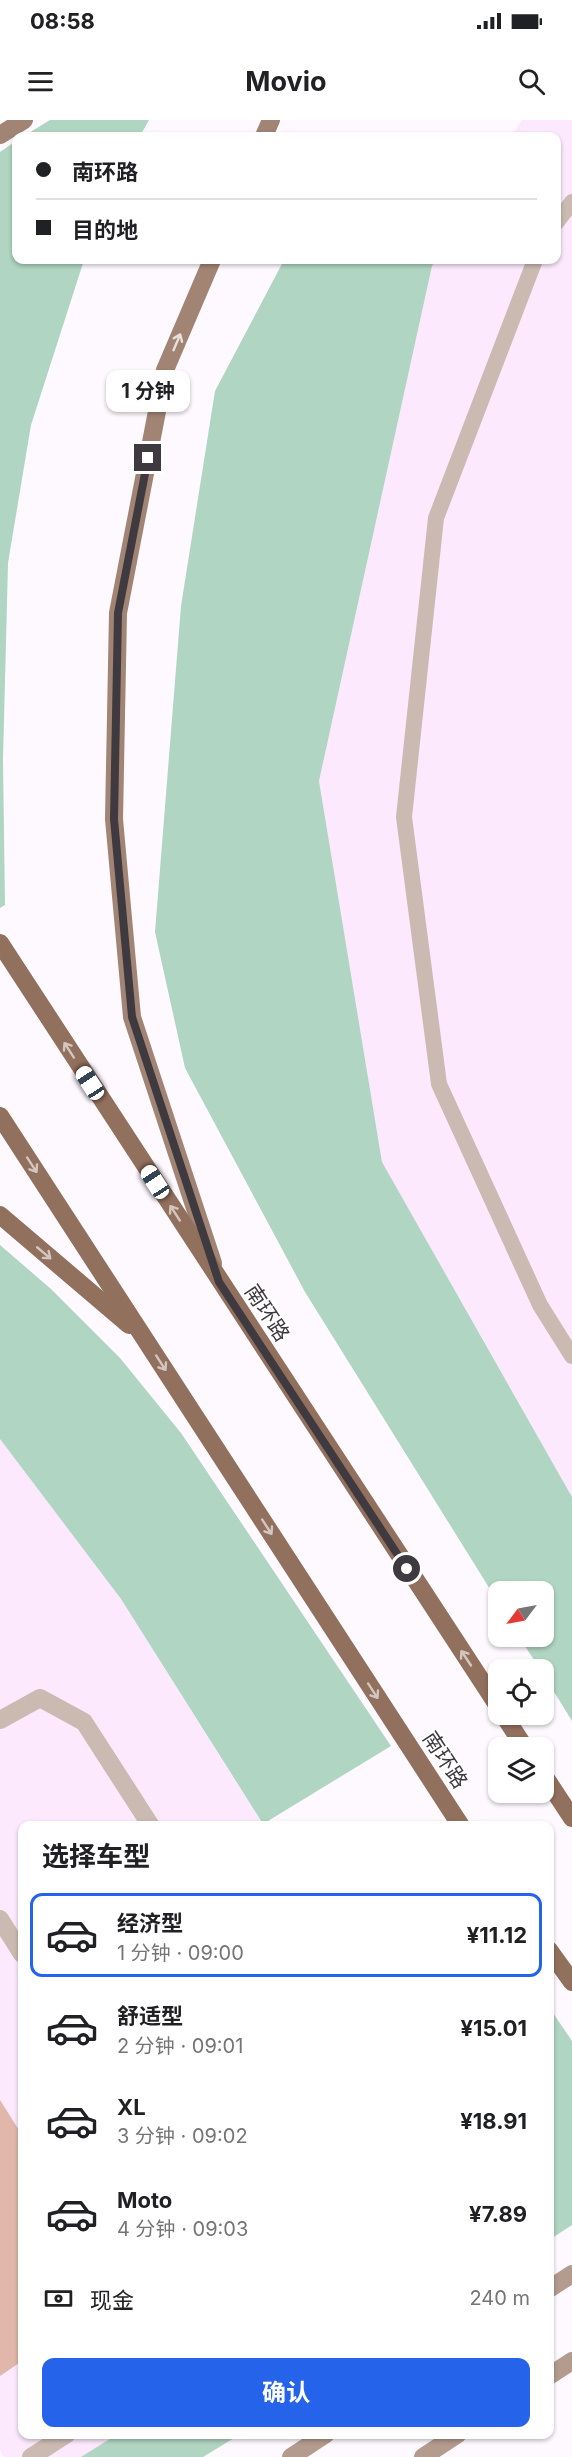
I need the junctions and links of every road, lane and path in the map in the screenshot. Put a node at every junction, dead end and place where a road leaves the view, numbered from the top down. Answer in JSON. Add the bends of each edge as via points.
{"nodes":[{"id":1,"x":24,"y":120,"type":"edge"},
{"id":2,"x":0,"y":135,"type":"edge"},
{"id":3,"x":572,"y":202,"type":"edge"},
{"id":4,"x":561,"y":216,"type":"edge"},
{"id":5,"x":210,"y":264,"type":"edge"},
{"id":6,"x":533,"y":264,"type":"edge"},
{"id":7,"x":0,"y":943,"type":"edge"},
{"id":8,"x":0,"y":1116,"type":"edge"},
{"id":9,"x":0,"y":1215,"type":"edge"},
{"id":10,"x":219,"y":1282,"type":"junction"},
{"id":11,"x":145,"y":1338,"type":"junction"},
{"id":12,"x":572,"y":1356,"type":"edge"},
{"id":13,"x":488,"y":1691,"type":"edge"},
{"id":14,"x":0,"y":1720,"type":"edge"},
{"id":15,"x":554,"y":1791,"type":"edge"},
{"id":16,"x":572,"y":1818,"type":"edge"},
{"id":17,"x":148,"y":1821,"type":"edge"},
{"id":18,"x":458,"y":1821,"type":"edge"},
{"id":19,"x":0,"y":1919,"type":"edge"},
{"id":20,"x":18,"y":1948,"type":"edge"},
{"id":21,"x":554,"y":1957,"type":"edge"},
{"id":22,"x":572,"y":1983,"type":"edge"},
{"id":23,"x":572,"y":2274,"type":"edge"},
{"id":24,"x":554,"y":2286,"type":"edge"},
{"id":25,"x":572,"y":2361,"type":"edge"},
{"id":26,"x":554,"y":2373,"type":"edge"},
{"id":27,"x":59,"y":2439,"type":"edge"},
{"id":28,"x":318,"y":2439,"type":"edge"},
{"id":29,"x":450,"y":2439,"type":"edge"},
{"id":30,"x":31,"y":2457,"type":"edge"},
{"id":31,"x":291,"y":2457,"type":"edge"},
{"id":32,"x":423,"y":2457,"type":"edge"}],
"edges":[{"from":1,"to":2,"type":"main road"},
{"from":3,"to":4,"type":"lane"},
{"from":10,"to":5,"type":"main road","one_way":true,"via":[[132,1017],[114,819],[118,613],[165,370]]},
{"from":6,"to":12,"type":"lane","via":[[436,518],[404,817],[439,1083],[540,1305]]},
{"from":10,"to":7,"type":"highway","name":"南环路","one_way":true},
{"from":8,"to":11,"type":"highway","name":"南环路","one_way":true},
{"from":9,"to":11,"type":"highway","one_way":true},
{"from":13,"to":10,"type":"highway","name":"南环路","one_way":true},
{"from":11,"to":18,"type":"highway","name":"南环路","one_way":true},
{"from":14,"to":17,"type":"street","via":[[40,1698],[84,1722]]},
{"from":15,"to":16,"type":"highway"},
{"from":19,"to":20,"type":"street"},
{"from":21,"to":22,"type":"highway"},
{"from":23,"to":24,"type":"main road"},
{"from":25,"to":26,"type":"main road"},
{"from":27,"to":30,"type":"street"},
{"from":28,"to":31,"type":"main road"},
{"from":29,"to":32,"type":"main road"}]}
